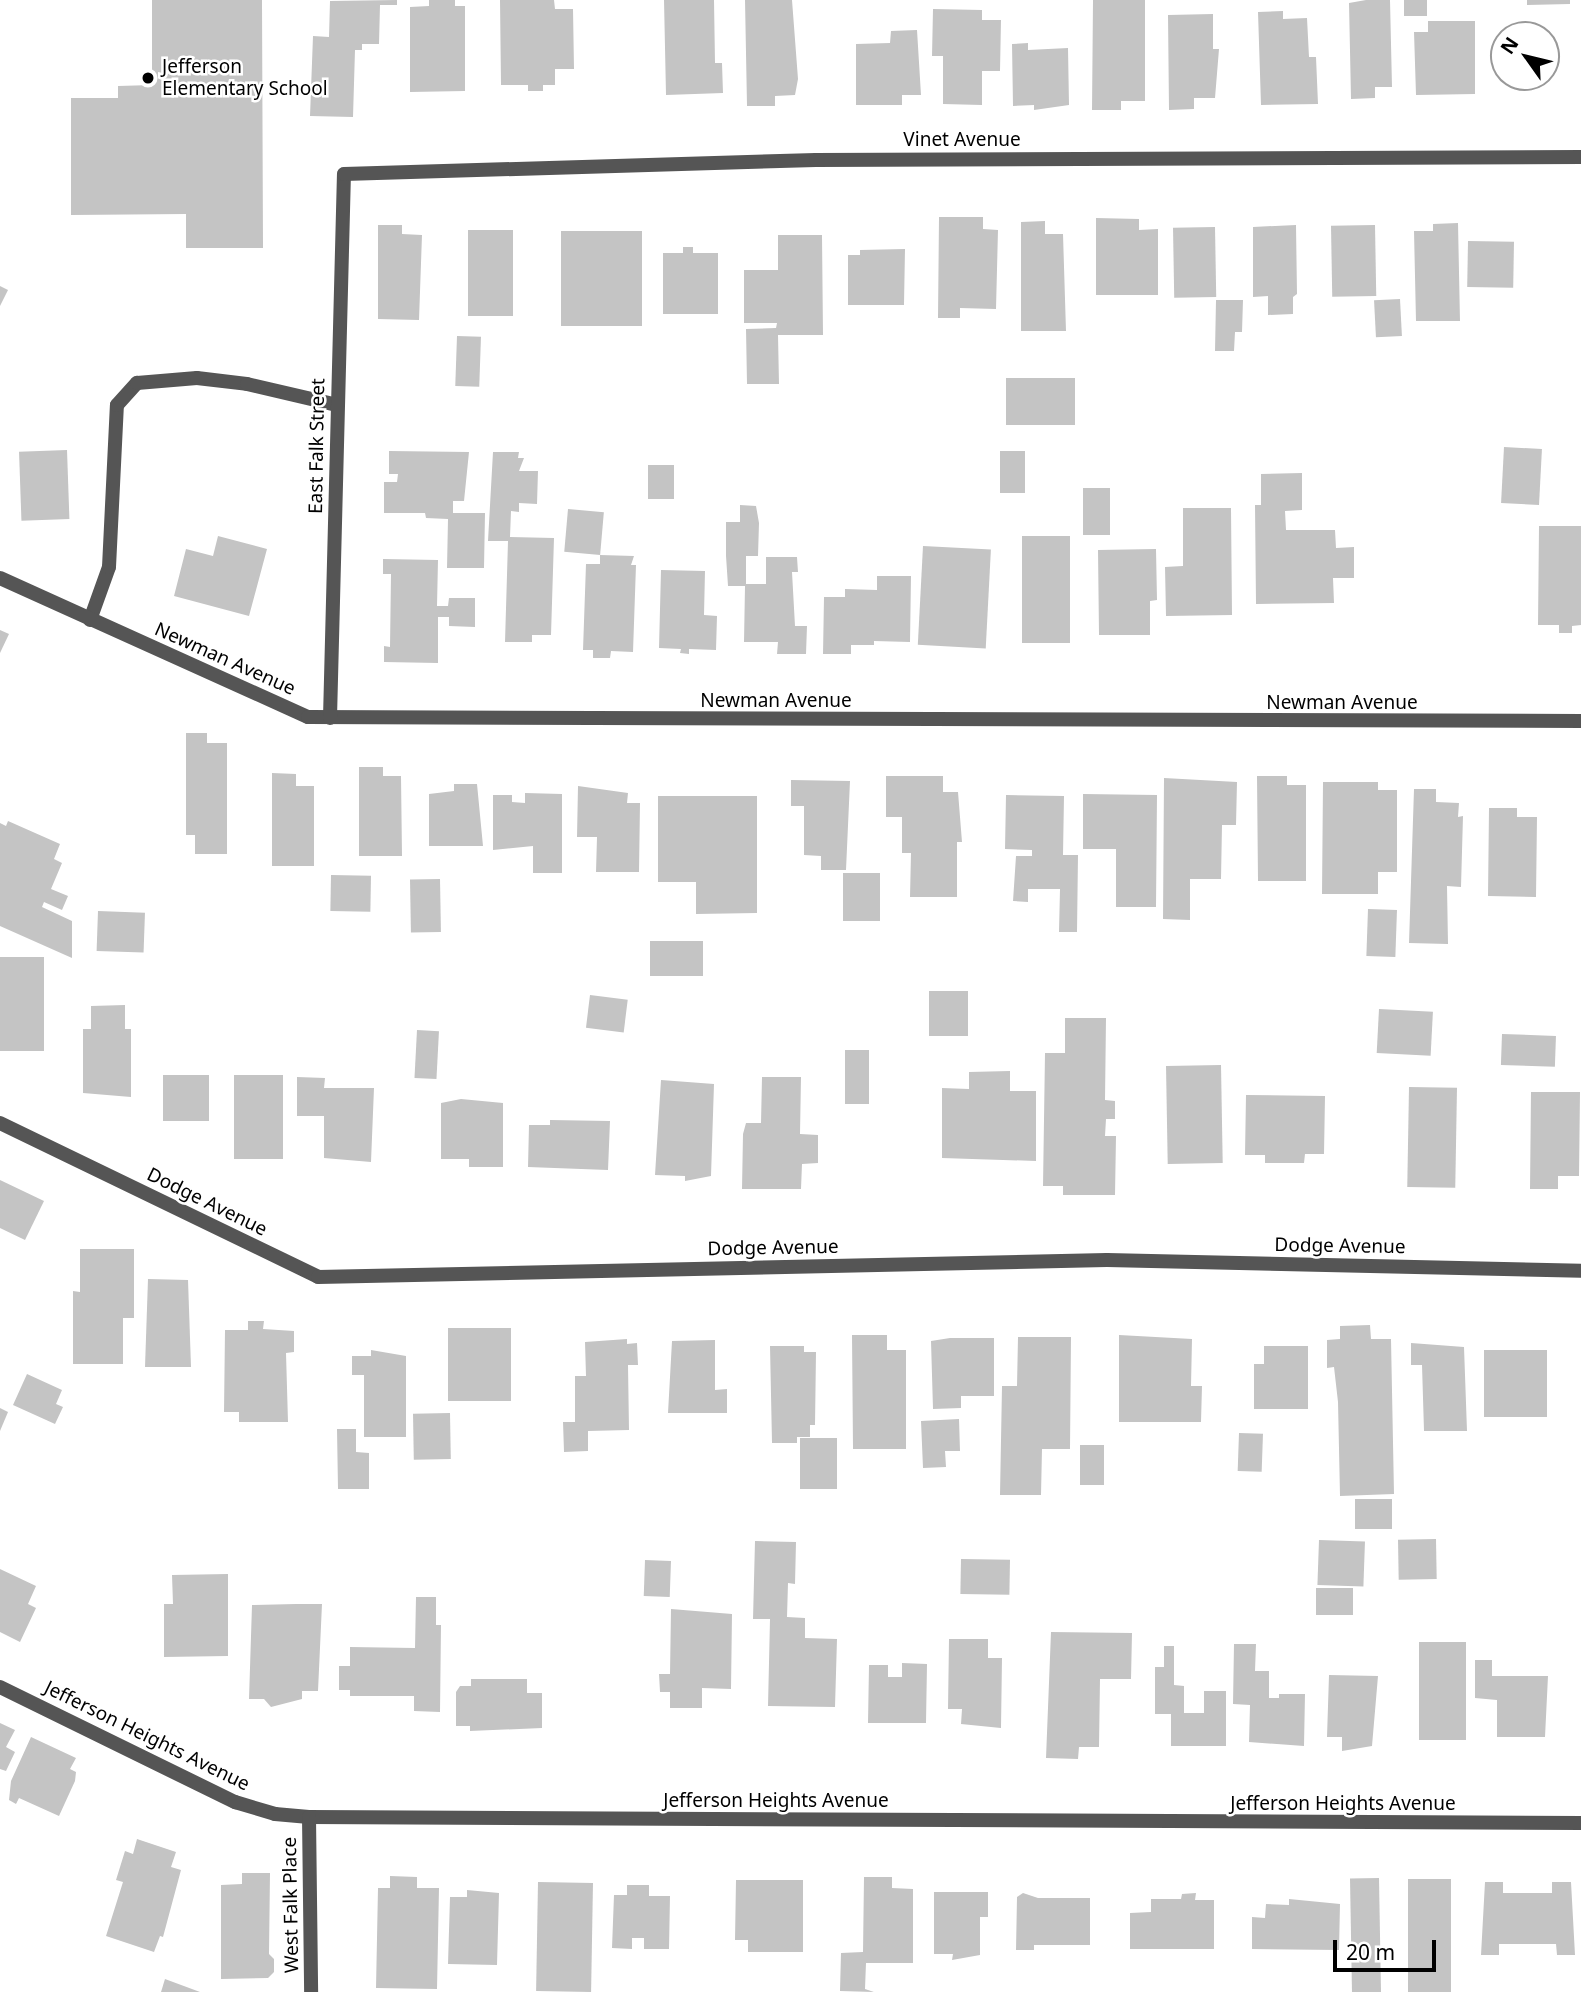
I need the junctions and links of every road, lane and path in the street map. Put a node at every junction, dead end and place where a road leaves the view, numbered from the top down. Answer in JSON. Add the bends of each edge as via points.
{"nodes":[{"id":1,"x":1581,"y":157,"type":"edge"},
{"id":2,"x":344,"y":174,"type":"joint"},
{"id":3,"x":337,"y":405,"type":"junction"},
{"id":4,"x":0,"y":578,"type":"edge"},
{"id":5,"x":90,"y":621,"type":"junction"},
{"id":6,"x":330,"y":718,"type":"junction"},
{"id":7,"x":1581,"y":721,"type":"edge"},
{"id":8,"x":0,"y":1123,"type":"edge"},
{"id":9,"x":1581,"y":1271,"type":"edge"},
{"id":10,"x":0,"y":1687,"type":"edge"},
{"id":11,"x":309,"y":1817,"type":"junction"},
{"id":12,"x":1581,"y":1823,"type":"edge"},
{"id":13,"x":311,"y":1992,"type":"edge"}],
"edges":[{"from":1,"to":2,"type":"street","name":"Vinet Avenue","via":[[816,160]]},
{"from":2,"to":3,"type":"street","name":"East Falk Street"},
{"from":3,"to":5,"type":"street","via":[[247,384],[197,378],[137,383],[117,405],[109,568]]},
{"from":3,"to":6,"type":"street","name":"East Falk Street"},
{"from":4,"to":5,"type":"street","name":"Newman Avenue"},
{"from":5,"to":6,"type":"street","name":"Newman Avenue","via":[[308,717]]},
{"from":6,"to":7,"type":"street","name":"Newman Avenue"},
{"from":8,"to":9,"type":"street","name":"Dodge Avenue","via":[[318,1277],[1107,1260]]},
{"from":10,"to":11,"type":"street","name":"Jefferson Heights Avenue","via":[[235,1802],[275,1814]]},
{"from":11,"to":12,"type":"street","name":"Jefferson Heights Avenue"},
{"from":11,"to":13,"type":"street","name":"West Falk Place"}]}
